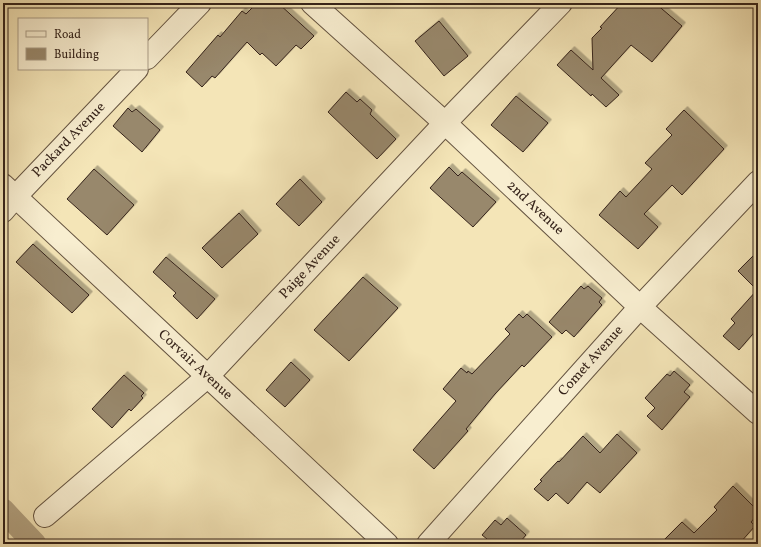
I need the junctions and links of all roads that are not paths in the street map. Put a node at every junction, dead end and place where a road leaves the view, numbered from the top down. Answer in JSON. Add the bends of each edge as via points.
{"nodes":[{"id":1,"x":200,"y":3,"type":"edge"},
{"id":2,"x":312,"y":3,"type":"edge"},
{"id":3,"x":560,"y":3,"type":"edge"},
{"id":4,"x":148,"y":57,"type":"edge"},
{"id":5,"x":136,"y":70,"type":"edge"},
{"id":6,"x":446,"y":123,"type":"junction"},
{"id":7,"x":758,"y":182,"type":"edge"},
{"id":8,"x":7,"y":198,"type":"edge"},
{"id":9,"x":640,"y":307,"type":"junction"},
{"id":10,"x":207,"y":377,"type":"junction"},
{"id":11,"x":758,"y":413,"type":"edge"},
{"id":12,"x":44,"y":516,"type":"dead end"},
{"id":13,"x":387,"y":544,"type":"edge"},
{"id":14,"x":428,"y":544,"type":"edge"}],
"edges":[{"from":1,"to":4,"type":"street"},
{"from":2,"to":6,"type":"street","name":"2nd Avenue"},
{"from":3,"to":6,"type":"street","name":"Paige Avenue"},
{"from":5,"to":8,"type":"street","name":"Packard Avenue"},
{"from":6,"to":9,"type":"street","name":"2nd Avenue"},
{"from":6,"to":10,"type":"street","name":"Paige Avenue"},
{"from":7,"to":9,"type":"street","name":"Comet Avenue"},
{"from":8,"to":10,"type":"street","name":"Corvair Avenue"},
{"from":9,"to":11,"type":"street","name":"2nd Avenue"},
{"from":9,"to":14,"type":"street","name":"Comet Avenue"},
{"from":10,"to":12,"type":"street","name":"Paige Avenue"},
{"from":10,"to":13,"type":"street","name":"Corvair Avenue"}]}
